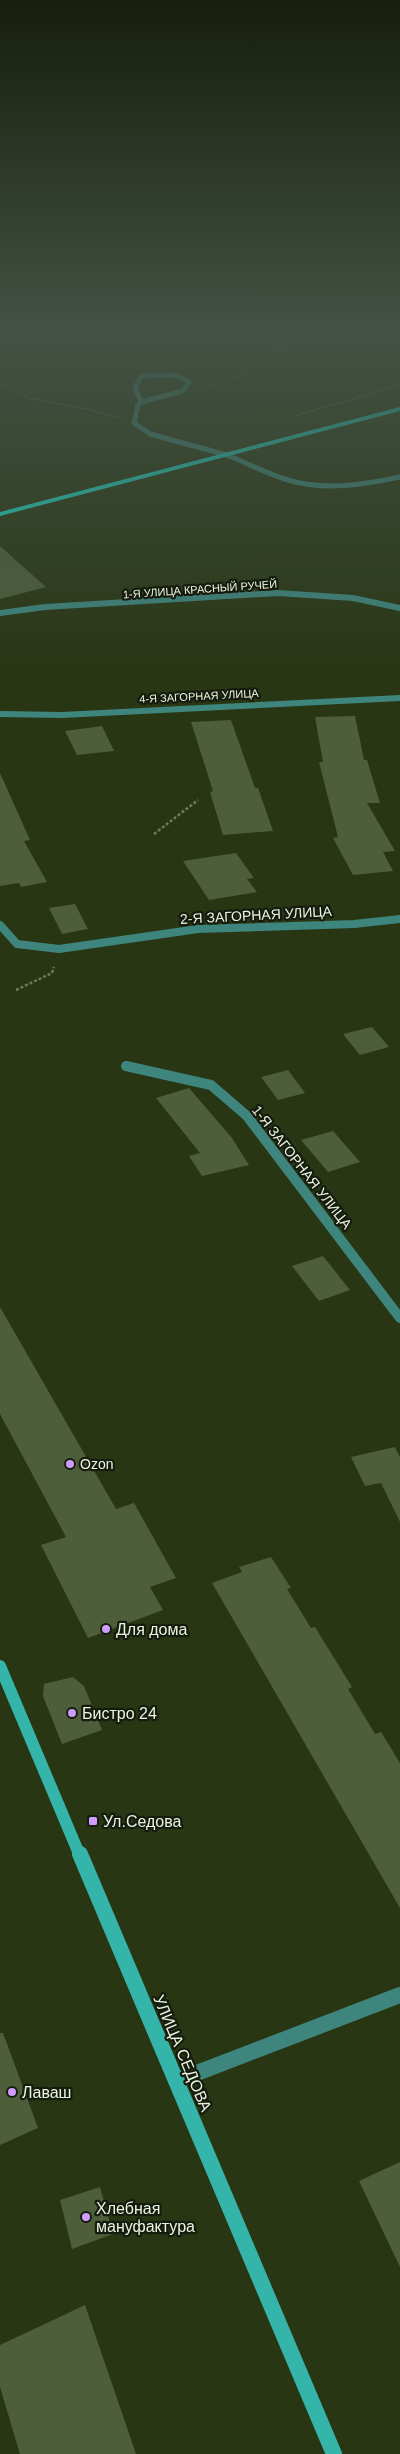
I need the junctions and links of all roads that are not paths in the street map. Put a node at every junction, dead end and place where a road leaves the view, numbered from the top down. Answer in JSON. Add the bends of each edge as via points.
{"nodes":[{"id":1,"x":187,"y":444,"type":"edge"},
{"id":2,"x":267,"y":444,"type":"edge"},
{"id":3,"x":227,"y":454,"type":"junction"},
{"id":4,"x":400,"y":477,"type":"edge"},
{"id":5,"x":0,"y":514,"type":"edge"},
{"id":6,"x":400,"y":608,"type":"edge"},
{"id":7,"x":0,"y":613,"type":"edge"},
{"id":8,"x":400,"y":698,"type":"edge"},
{"id":9,"x":0,"y":714,"type":"edge"},
{"id":10,"x":400,"y":919,"type":"edge"},
{"id":11,"x":0,"y":925,"type":"edge"},
{"id":12,"x":126,"y":1066,"type":"dead end"},
{"id":13,"x":400,"y":1318,"type":"edge"},
{"id":14,"x":0,"y":1666,"type":"edge"},
{"id":15,"x":400,"y":1995,"type":"edge"},
{"id":16,"x":176,"y":2082,"type":"junction"},
{"id":17,"x":334,"y":2454,"type":"edge"}],
"edges":[{"from":1,"to":3,"type":"street"},
{"from":2,"to":3,"type":"main road"},
{"from":3,"to":4,"type":"street","via":[[290,480],[328,486],[375,483]]},
{"from":3,"to":5,"type":"main road"},
{"from":6,"to":7,"type":"street","name":"1-Я УЛИЦА КРАСНЫЙ РУЧЕЙ","via":[[353,598],[278,593],[45,607]]},
{"from":8,"to":9,"type":"street","name":"4-Я ЗАГОРНАЯ УЛИЦА","via":[[62,715]]},
{"from":10,"to":11,"type":"street","name":"2-Я ЗАГОРНАЯ УЛИЦА","via":[[354,924],[198,929],[59,949],[17,944]]},
{"from":12,"to":13,"type":"street","name":"1-Я ЗАГОРНАЯ УЛИЦА","via":[[211,1085],[247,1116]]},
{"from":14,"to":16,"type":"street","name":"УЛИЦА СЕДОВА"},
{"from":15,"to":16,"type":"street"},
{"from":16,"to":17,"type":"street","name":"УЛИЦА СЕДОВА"}]}
